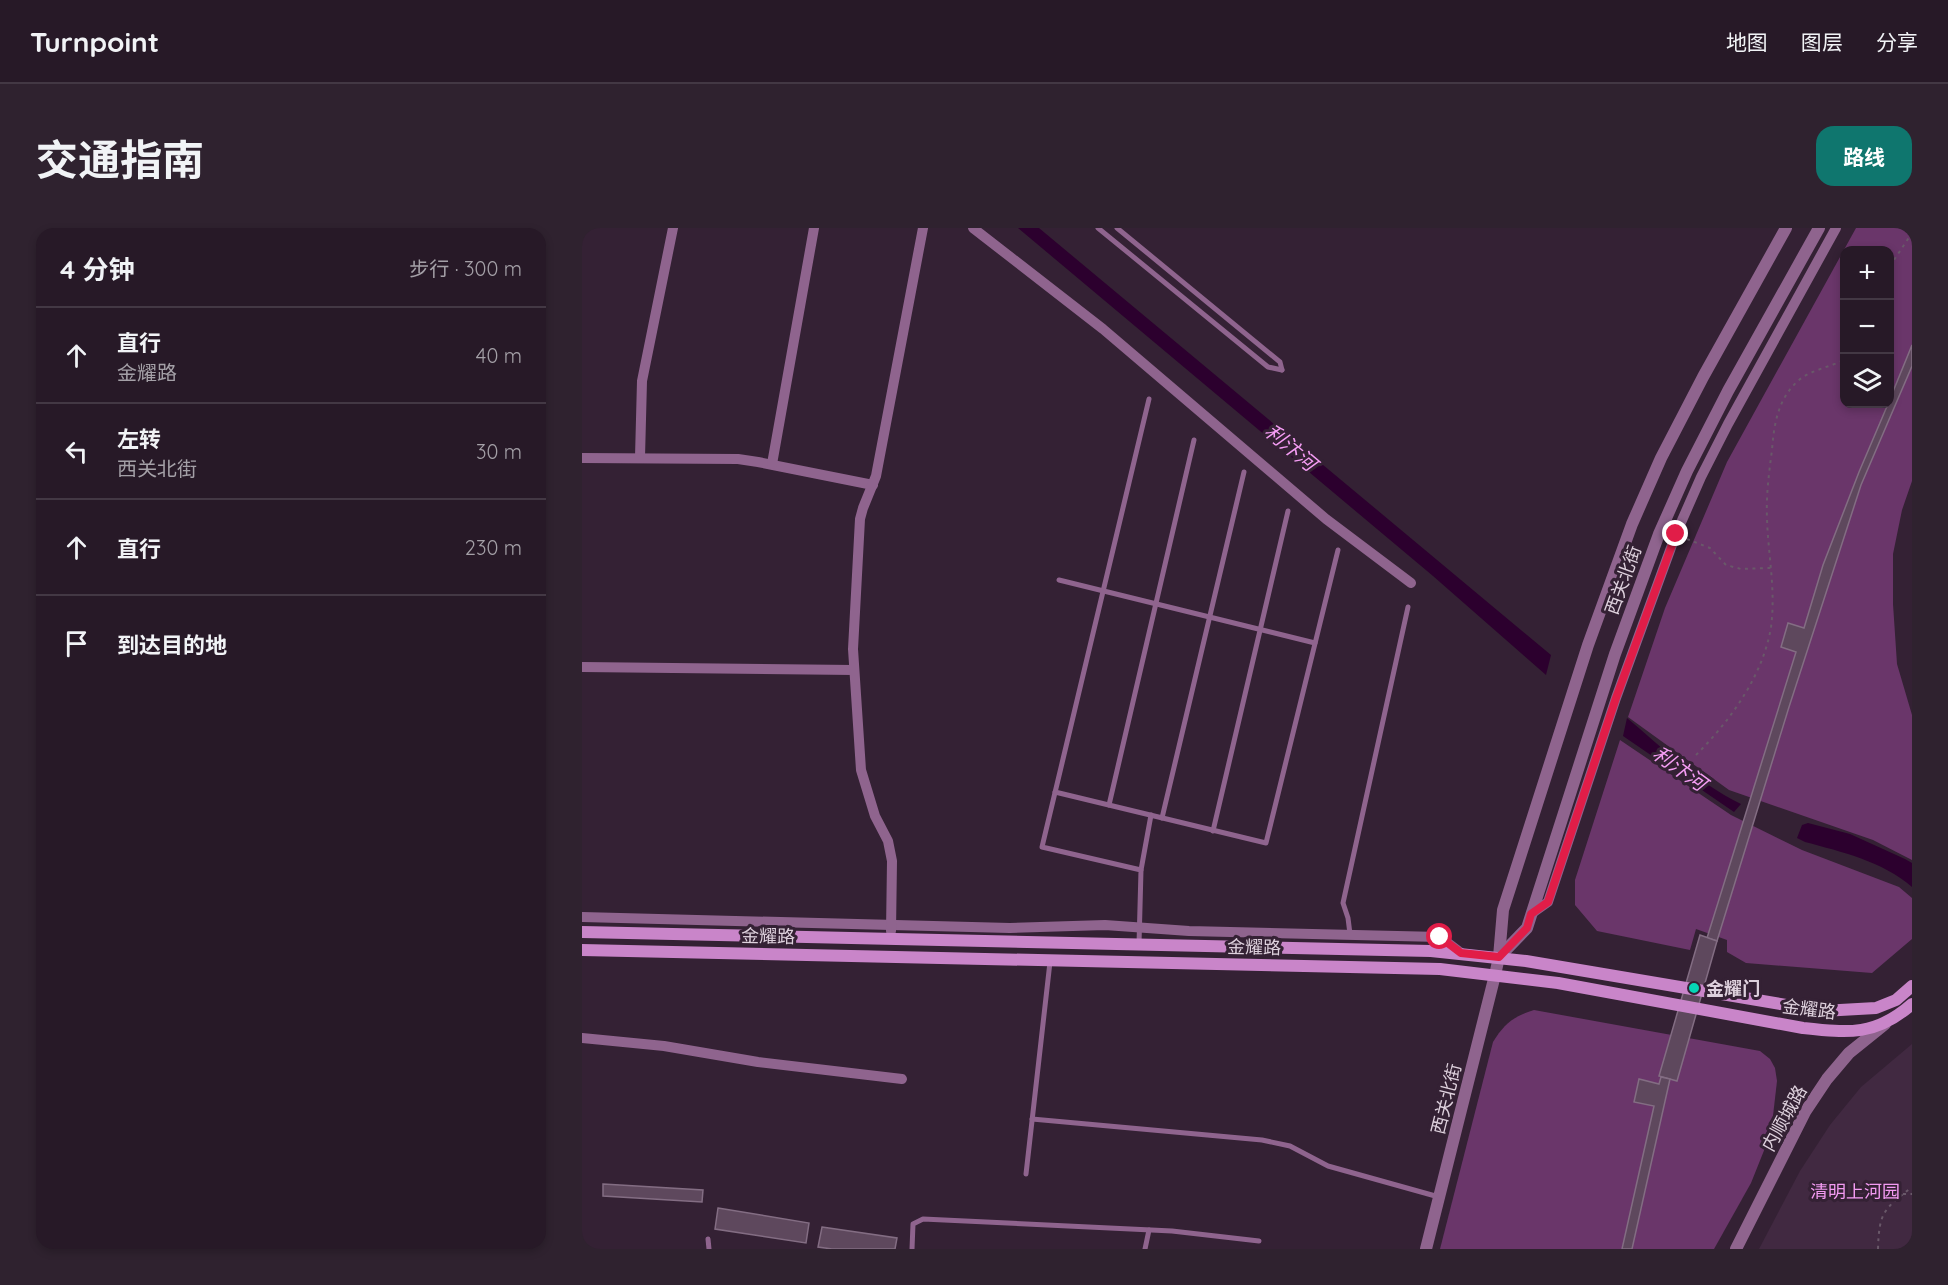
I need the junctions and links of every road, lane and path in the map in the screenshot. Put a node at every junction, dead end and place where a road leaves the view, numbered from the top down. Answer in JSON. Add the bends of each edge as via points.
{"nodes":[{"id":1,"x":673,"y":228,"type":"edge"},
{"id":2,"x":814,"y":228,"type":"edge"},
{"id":3,"x":923,"y":228,"type":"edge"},
{"id":4,"x":973,"y":228,"type":"edge"},
{"id":5,"x":1098,"y":228,"type":"edge"},
{"id":6,"x":1117,"y":228,"type":"edge"},
{"id":7,"x":1786,"y":228,"type":"edge"},
{"id":8,"x":1819,"y":228,"type":"edge"},
{"id":9,"x":1836,"y":228,"type":"edge"},
{"id":10,"x":1912,"y":233,"type":"edge"},
{"id":11,"x":1894,"y":260,"type":"edge"},
{"id":12,"x":1840,"y":362,"type":"edge"},
{"id":13,"x":1149,"y":399,"type":"dead end"},
{"id":14,"x":1194,"y":440,"type":"dead end"},
{"id":15,"x":640,"y":457,"type":"junction"},
{"id":16,"x":582,"y":458,"type":"edge"},
{"id":17,"x":772,"y":465,"type":"junction"},
{"id":18,"x":1244,"y":471,"type":"dead end"},
{"id":19,"x":873,"y":485,"type":"junction"},
{"id":20,"x":1288,"y":511,"type":"dead end"},
{"id":21,"x":1676,"y":534,"type":"junction"},
{"id":22,"x":1338,"y":550,"type":"dead end"},
{"id":23,"x":1772,"y":568,"type":"junction"},
{"id":24,"x":1059,"y":580,"type":"dead end"},
{"id":25,"x":1411,"y":582,"type":"dead end"},
{"id":26,"x":1103,"y":591,"type":"junction"},
{"id":27,"x":1156,"y":604,"type":"junction"},
{"id":28,"x":1408,"y":607,"type":"dead end"},
{"id":29,"x":1209,"y":617,"type":"junction"},
{"id":30,"x":1260,"y":629,"type":"junction"},
{"id":31,"x":1315,"y":643,"type":"junction"},
{"id":32,"x":582,"y":667,"type":"edge"},
{"id":33,"x":854,"y":670,"type":"junction"},
{"id":34,"x":1696,"y":755,"type":"dead end"},
{"id":35,"x":1055,"y":792,"type":"junction"},
{"id":36,"x":1109,"y":805,"type":"junction"},
{"id":37,"x":1151,"y":815,"type":"junction"},
{"id":38,"x":1161,"y":818,"type":"junction"},
{"id":39,"x":1213,"y":831,"type":"junction"},
{"id":40,"x":1141,"y":870,"type":"junction"},
{"id":41,"x":1531,"y":914,"type":"junction"},
{"id":42,"x":582,"y":917,"type":"edge"},
{"id":43,"x":891,"y":925,"type":"junction"},
{"id":44,"x":1139,"y":928,"type":"junction"},
{"id":45,"x":582,"y":932,"type":"edge"},
{"id":46,"x":1350,"y":934,"type":"junction"},
{"id":47,"x":890,"y":939,"type":"junction"},
{"id":48,"x":1138,"y":944,"type":"junction"},
{"id":49,"x":582,"y":950,"type":"edge"},
{"id":50,"x":1461,"y":953,"type":"junction"},
{"id":51,"x":1499,"y":957,"type":"junction"},
{"id":52,"x":1050,"y":960,"type":"junction"},
{"id":53,"x":1495,"y":975,"type":"junction"},
{"id":54,"x":1912,"y":986,"type":"edge"},
{"id":55,"x":1912,"y":1004,"type":"edge"},
{"id":56,"x":1886,"y":1023,"type":"junction"},
{"id":57,"x":582,"y":1038,"type":"edge"},
{"id":58,"x":902,"y":1078,"type":"dead end"},
{"id":59,"x":1032,"y":1119,"type":"junction"},
{"id":60,"x":1026,"y":1174,"type":"dead end"},
{"id":61,"x":1912,"y":1187,"type":"edge"},
{"id":62,"x":1904,"y":1194,"type":"junction"},
{"id":63,"x":1912,"y":1194,"type":"edge"},
{"id":64,"x":1440,"y":1198,"type":"junction"},
{"id":65,"x":1149,"y":1230,"type":"junction"},
{"id":66,"x":708,"y":1239,"type":"dead end"},
{"id":67,"x":1258,"y":1241,"type":"dead end"},
{"id":68,"x":709,"y":1249,"type":"edge"},
{"id":69,"x":912,"y":1249,"type":"edge"},
{"id":70,"x":1145,"y":1249,"type":"edge"},
{"id":71,"x":1426,"y":1249,"type":"edge"},
{"id":72,"x":1736,"y":1249,"type":"edge"},
{"id":73,"x":1878,"y":1249,"type":"edge"}],
"edges":[{"from":1,"to":15,"type":"street","via":[[642,381]]},
{"from":2,"to":17,"type":"street"},
{"from":3,"to":19,"type":"street"},
{"from":4,"to":25,"type":"street","via":[[1102,329],[1326,519]]},
{"from":5,"to":6,"type":"lane","via":[[1268,367],[1282,370],[1280,362]]},
{"from":7,"to":51,"type":"street","name":"西关北街","via":[[1671,438],[1632,524],[1588,645],[1503,910]]},
{"from":8,"to":41,"type":"street","name":"西关北街","via":[[1718,411],[1659,534],[1615,654]]},
{"from":9,"to":21,"type":"street","via":[[1728,424]]},
{"from":10,"to":11,"type":"path"},
{"from":12,"to":23,"type":"path","via":[[1801,378],[1787,392],[1774,420],[1767,517]]},
{"from":13,"to":26,"type":"lane"},
{"from":14,"to":27,"type":"lane"},
{"from":15,"to":16,"type":"street"},
{"from":15,"to":17,"type":"street","via":[[738,459]]},
{"from":17,"to":19,"type":"street"},
{"from":18,"to":29,"type":"lane"},
{"from":19,"to":33,"type":"street","via":[[860,519]]},
{"from":20,"to":30,"type":"lane"},
{"from":21,"to":23,"type":"path","via":[[1710,548],[1726,565],[1741,569]]},
{"from":21,"to":41,"type":"street","via":[[1548,902]]},
{"from":22,"to":31,"type":"lane"},
{"from":23,"to":34,"type":"path","via":[[1771,626],[1761,663],[1740,702]]},
{"from":24,"to":26,"type":"lane"},
{"from":26,"to":27,"type":"lane"},
{"from":26,"to":35,"type":"lane"},
{"from":27,"to":29,"type":"lane"},
{"from":27,"to":36,"type":"lane"},
{"from":28,"to":46,"type":"lane","via":[[1343,903]]},
{"from":29,"to":30,"type":"lane"},
{"from":29,"to":38,"type":"lane"},
{"from":30,"to":31,"type":"lane"},
{"from":30,"to":39,"type":"lane"},
{"from":31,"to":39,"type":"lane","via":[[1266,843]]},
{"from":32,"to":33,"type":"street"},
{"from":33,"to":43,"type":"street","via":[[861,770],[892,861]]},
{"from":35,"to":36,"type":"lane"},
{"from":35,"to":40,"type":"lane","via":[[1042,847]]},
{"from":36,"to":37,"type":"lane"},
{"from":37,"to":38,"type":"lane"},
{"from":37,"to":40,"type":"lane"},
{"from":38,"to":39,"type":"lane"},
{"from":40,"to":44,"type":"lane"},
{"from":41,"to":51,"type":"street","name":"西关北街","via":[[1527,928]]},
{"from":42,"to":43,"type":"street"},
{"from":43,"to":44,"type":"street"},
{"from":43,"to":47,"type":"street"},
{"from":44,"to":46,"type":"street"},
{"from":44,"to":48,"type":"lane"},
{"from":45,"to":47,"type":"main road","name":"金耀路"},
{"from":46,"to":50,"type":"street","via":[[1440,937]]},
{"from":47,"to":48,"type":"main road","name":"金耀路"},
{"from":48,"to":50,"type":"main road","name":"金耀路"},
{"from":49,"to":52,"type":"main road","name":"金耀路"},
{"from":50,"to":51,"type":"main road","name":"金耀路"},
{"from":51,"to":53,"type":"street","name":"西关北街"},
{"from":51,"to":54,"type":"main road","name":"金耀路","via":[[1822,1011],[1876,1008],[1896,1000]]},
{"from":52,"to":53,"type":"main road","name":"金耀路","via":[[1440,969]]},
{"from":52,"to":59,"type":"lane"},
{"from":53,"to":56,"type":"main road","name":"金耀路","via":[[1803,1028],[1842,1031],[1870,1029]]},
{"from":53,"to":64,"type":"street","name":"西关北街"},
{"from":55,"to":56,"type":"main road","name":"金耀路"},
{"from":56,"to":72,"type":"street","name":"内顺城路","via":[[1849,1053],[1827,1079],[1805,1113]]},
{"from":57,"to":58,"type":"street"},
{"from":59,"to":60,"type":"lane"},
{"from":59,"to":64,"type":"lane","via":[[1262,1140],[1290,1146],[1328,1166]]},
{"from":61,"to":62,"type":"path"},
{"from":62,"to":63,"type":"path"},
{"from":62,"to":73,"type":"path","via":[[1882,1214]]},
{"from":64,"to":71,"type":"street","name":"西关北街"},
{"from":65,"to":67,"type":"lane"},
{"from":65,"to":69,"type":"lane","via":[[922,1219],[913,1224]]},
{"from":65,"to":70,"type":"lane"},
{"from":66,"to":68,"type":"lane"}]}
